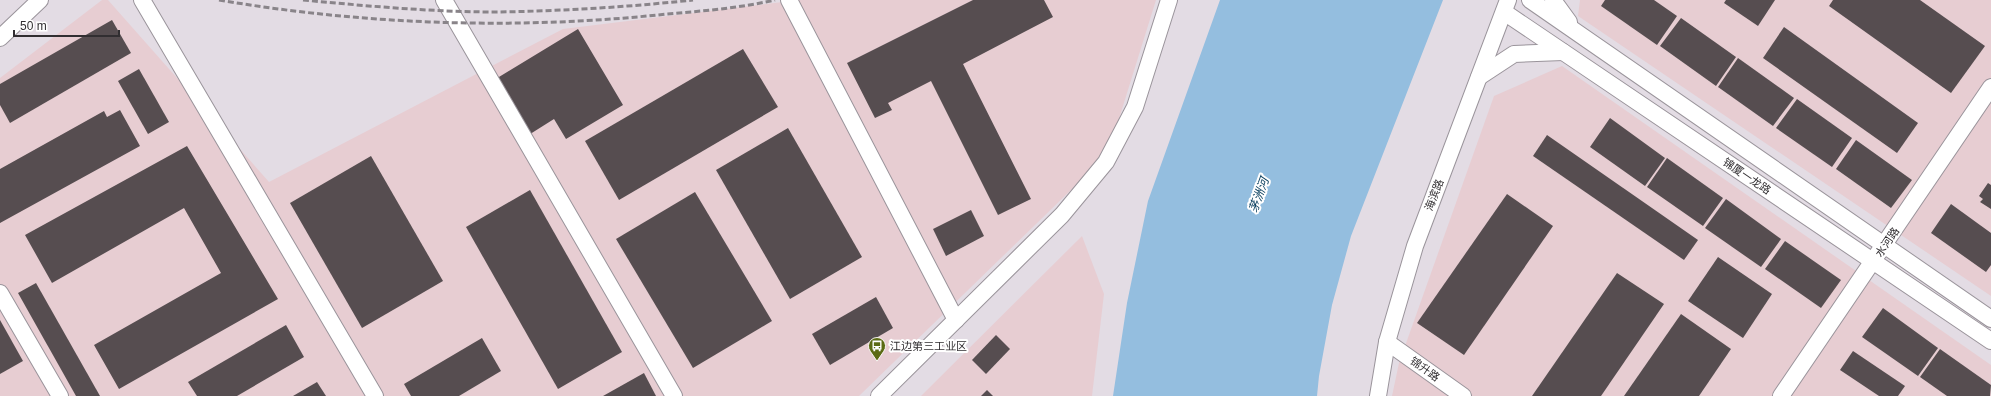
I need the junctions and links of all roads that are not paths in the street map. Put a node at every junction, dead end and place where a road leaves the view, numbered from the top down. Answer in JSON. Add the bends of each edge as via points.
{"nodes":[{"id":1,"x":40,"y":0,"type":"edge"},
{"id":2,"x":142,"y":0,"type":"edge"},
{"id":3,"x":444,"y":0,"type":"edge"},
{"id":4,"x":789,"y":0,"type":"edge"},
{"id":5,"x":1169,"y":0,"type":"edge"},
{"id":6,"x":1530,"y":0,"type":"edge"},
{"id":7,"x":1553,"y":0,"type":"edge"},
{"id":8,"x":1506,"y":6,"type":"edge"},
{"id":9,"x":1577,"y":33,"type":"junction"},
{"id":10,"x":0,"y":38,"type":"edge"},
{"id":11,"x":1563,"y":52,"type":"junction"},
{"id":12,"x":1479,"y":77,"type":"junction"},
{"id":13,"x":1991,"y":87,"type":"edge"},
{"id":14,"x":1884,"y":246,"type":"junction"},
{"id":15,"x":1873,"y":261,"type":"junction"},
{"id":16,"x":0,"y":293,"type":"edge"},
{"id":17,"x":1991,"y":319,"type":"edge"},
{"id":18,"x":956,"y":320,"type":"junction"},
{"id":19,"x":1991,"y":341,"type":"edge"},
{"id":20,"x":1387,"y":342,"type":"junction"},
{"id":21,"x":60,"y":396,"type":"edge"},
{"id":22,"x":374,"y":396,"type":"edge"},
{"id":23,"x":674,"y":396,"type":"edge"},
{"id":24,"x":879,"y":396,"type":"edge"},
{"id":25,"x":1378,"y":396,"type":"edge"},
{"id":26,"x":1463,"y":396,"type":"edge"},
{"id":27,"x":1781,"y":396,"type":"edge"}],
"edges":[{"from":1,"to":10,"type":"street"},
{"from":2,"to":22,"type":"street"},
{"from":3,"to":23,"type":"street"},
{"from":4,"to":18,"type":"street"},
{"from":5,"to":18,"type":"street","via":[[1135,107],[1106,162],[1062,215]]},
{"from":6,"to":9,"type":"street","name":"锦厦一龙路"},
{"from":7,"to":9,"type":"street"},
{"from":8,"to":11,"type":"street","name":"锦厦一龙路"},
{"from":8,"to":12,"type":"street","name":"海滨路"},
{"from":9,"to":14,"type":"street","name":"锦厦一龙路"},
{"from":11,"to":12,"type":"street","via":[[1514,54]]},
{"from":11,"to":15,"type":"street","name":"锦厦一龙路"},
{"from":12,"to":20,"type":"street","name":"海滨路","via":[[1415,246]]},
{"from":13,"to":14,"type":"street","name":"水河路"},
{"from":14,"to":15,"type":"street","name":"水河路"},
{"from":14,"to":17,"type":"street","name":"锦厦一龙路"},
{"from":15,"to":19,"type":"street","name":"锦厦一龙路"},
{"from":15,"to":27,"type":"street","name":"水河路"},
{"from":16,"to":21,"type":"street"},
{"from":18,"to":24,"type":"street"},
{"from":20,"to":25,"type":"street","name":"海滨路"},
{"from":20,"to":26,"type":"street","name":"锦升路"}]}
